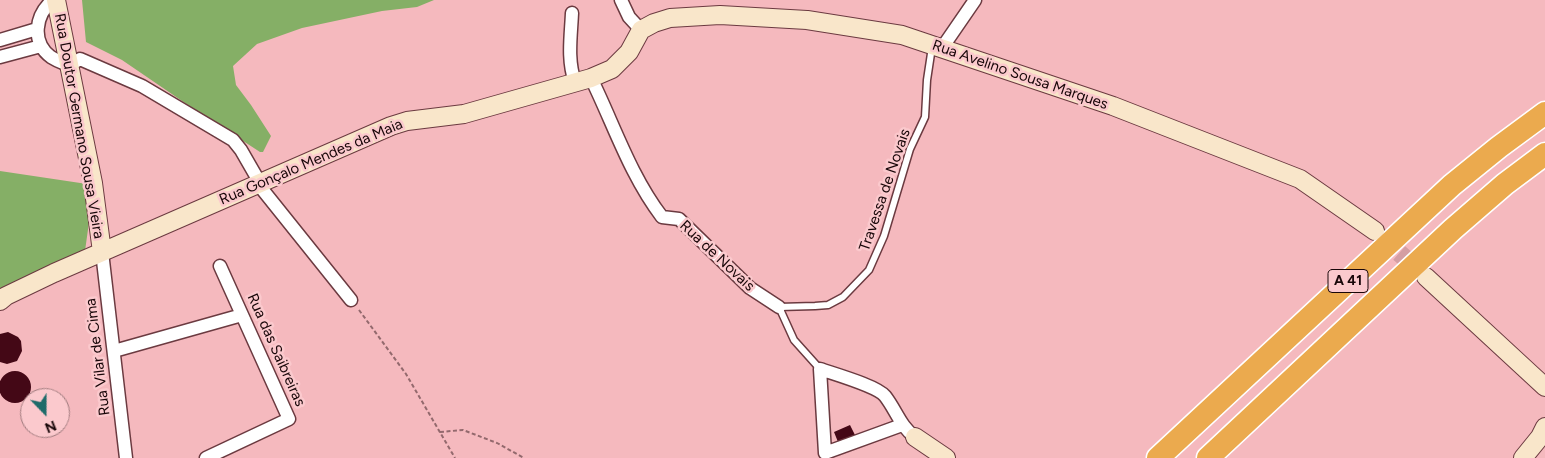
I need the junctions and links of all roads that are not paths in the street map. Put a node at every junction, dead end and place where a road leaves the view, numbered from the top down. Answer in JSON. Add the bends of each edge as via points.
{"nodes":[{"id":1,"x":54,"y":0,"type":"edge"},
{"id":2,"x":621,"y":0,"type":"edge"},
{"id":3,"x":975,"y":0,"type":"edge"},
{"id":4,"x":572,"y":13,"type":"dead end"},
{"id":5,"x":38,"y":29,"type":"junction"},
{"id":6,"x":641,"y":30,"type":"junction"},
{"id":7,"x":0,"y":40,"type":"edge"},
{"id":8,"x":41,"y":46,"type":"junction"},
{"id":9,"x":937,"y":47,"type":"junction"},
{"id":10,"x":0,"y":58,"type":"edge"},
{"id":11,"x":70,"y":64,"type":"junction"},
{"id":12,"x":583,"y":80,"type":"junction"},
{"id":13,"x":1545,"y":113,"type":"edge"},
{"id":14,"x":1545,"y":154,"type":"edge"},
{"id":15,"x":259,"y":183,"type":"junction"},
{"id":16,"x":1375,"y":231,"type":"tunnel mouth"},
{"id":17,"x":102,"y":252,"type":"junction"},
{"id":18,"x":220,"y":266,"type":"dead end"},
{"id":19,"x":1426,"y":277,"type":"tunnel mouth"},
{"id":20,"x":351,"y":300,"type":"road end"},
{"id":21,"x":0,"y":301,"type":"edge"},
{"id":22,"x":780,"y":306,"type":"junction"},
{"id":23,"x":242,"y":315,"type":"junction"},
{"id":24,"x":114,"y":351,"type":"junction"},
{"id":25,"x":820,"y":369,"type":"junction"},
{"id":26,"x":1545,"y":387,"type":"edge"},
{"id":27,"x":902,"y":425,"type":"junction"},
{"id":28,"x":1545,"y":426,"type":"edge"},
{"id":29,"x":916,"y":437,"type":"joint"},
{"id":30,"x":825,"y":455,"type":"edge"},
{"id":31,"x":126,"y":458,"type":"edge"},
{"id":32,"x":206,"y":458,"type":"edge"},
{"id":33,"x":946,"y":458,"type":"edge"},
{"id":34,"x":1158,"y":458,"type":"edge"},
{"id":35,"x":1208,"y":458,"type":"edge"},
{"id":36,"x":1523,"y":458,"type":"edge"}],
"edges":[{"from":1,"to":5,"type":"street","via":[[46,5]]},
{"from":1,"to":11,"type":"street","name":"Rua Doutor Germano Sousa Vieira"},
{"from":2,"to":6,"type":"street","via":[[628,17]]},
{"from":3,"to":9,"type":"street"},
{"from":4,"to":12,"type":"street","via":[[572,74]]},
{"from":5,"to":7,"type":"street"},
{"from":5,"to":8,"type":"street"},
{"from":6,"to":9,"type":"street","name":"Rua Avelino Sousa Marques","via":[[670,18],[720,15],[807,20],[902,35]]},
{"from":6,"to":12,"type":"street","name":"Rua Gonçalo Mendes da Maia","via":[[629,52],[612,69]]},
{"from":8,"to":10,"type":"street"},
{"from":8,"to":11,"type":"street","via":[[59,61]]},
{"from":9,"to":16,"type":"street","name":"Rua Avelino Sousa Marques","via":[[1113,106],[1300,179]]},
{"from":9,"to":22,"type":"lane","name":"Travessa de Novais","via":[[926,80],[925,117],[910,149],[884,236],[869,270],[843,297],[828,305]]},
{"from":11,"to":15,"type":"street","via":[[80,59],[142,86],[233,140],[242,150]]},
{"from":11,"to":17,"type":"street","name":"Rua Doutor Germano Sousa Vieira","via":[[93,183]]},
{"from":12,"to":15,"type":"street","name":"Rua Gonçalo Mendes da Maia","via":[[464,114],[407,120]]},
{"from":12,"to":22,"type":"street","name":"Rua de Novais","via":[[649,200],[662,217],[680,219],[750,288]]},
{"from":13,"to":34,"type":"highway","number":"A 41","via":[[1452,185]]},
{"from":14,"to":35,"type":"highway","number":"A 41","via":[[1454,229]]},
{"from":15,"to":17,"type":"street","name":"Rua Gonçalo Mendes da Maia"},
{"from":15,"to":20,"type":"street"},
{"from":17,"to":21,"type":"street","name":"Rua Gonçalo Mendes da Maia"},
{"from":17,"to":24,"type":"street","name":"Rua Vilar de Cima"},
{"from":18,"to":23,"type":"street","name":"Rua das Saibreiras"},
{"from":19,"to":26,"type":"street"},
{"from":22,"to":25,"type":"lane","via":[[794,340]]},
{"from":23,"to":24,"type":"street"},
{"from":23,"to":32,"type":"street","name":"Rua das Saibreiras","via":[[289,419]]},
{"from":24,"to":31,"type":"street","name":"Rua Vilar de Cima"},
{"from":25,"to":27,"type":"street","via":[[884,394]]},
{"from":25,"to":30,"type":"street"},
{"from":27,"to":29,"type":"street"},
{"from":27,"to":30,"type":"street"},
{"from":28,"to":36,"type":"street","via":[[1540,438]]},
{"from":29,"to":33,"type":"street"}]}
